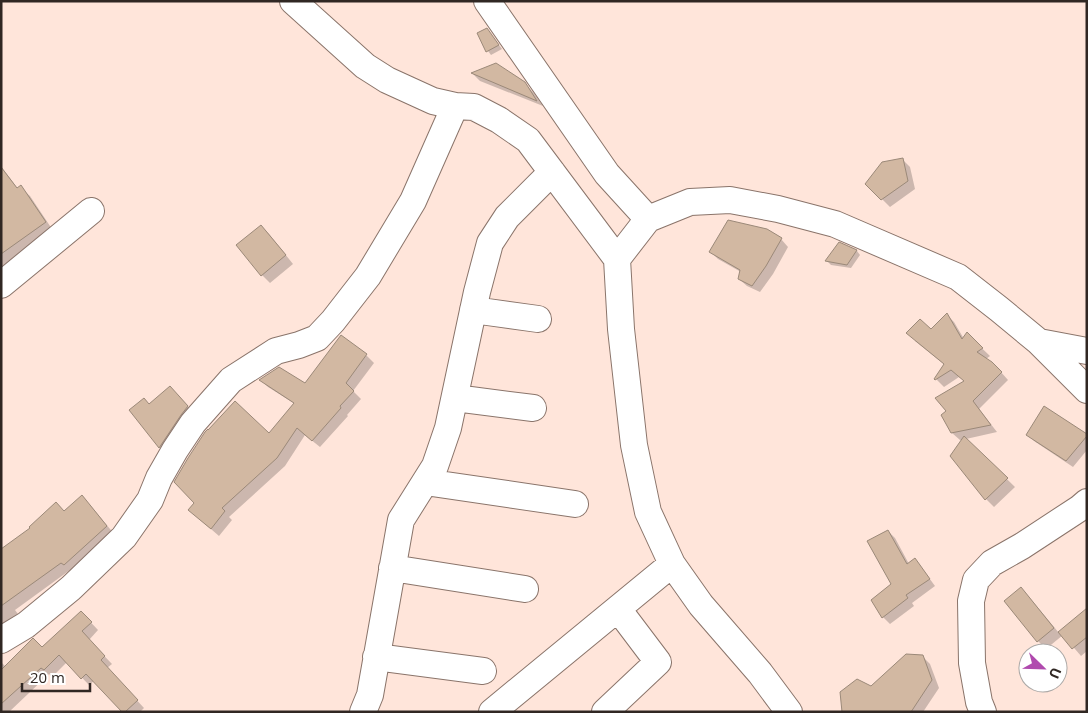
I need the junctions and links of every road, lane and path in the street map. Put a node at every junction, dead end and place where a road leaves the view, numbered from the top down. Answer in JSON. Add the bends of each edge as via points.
{"nodes":[{"id":1,"x":293,"y":1,"type":"edge"},
{"id":2,"x":487,"y":1,"type":"edge"},
{"id":3,"x":455,"y":106,"type":"junction"},
{"id":4,"x":552,"y":172,"type":"junction"},
{"id":5,"x":91,"y":211,"type":"dead end"},
{"id":6,"x":648,"y":219,"type":"junction"},
{"id":7,"x":617,"y":259,"type":"junction"},
{"id":8,"x":1,"y":285,"type":"edge"},
{"id":9,"x":473,"y":310,"type":"junction"},
{"id":10,"x":538,"y":319,"type":"dead end"},
{"id":11,"x":1039,"y":342,"type":"junction"},
{"id":12,"x":1087,"y":351,"type":"edge"},
{"id":13,"x":1087,"y":390,"type":"edge"},
{"id":14,"x":455,"y":398,"type":"junction"},
{"id":15,"x":533,"y":408,"type":"dead end"},
{"id":16,"x":425,"y":482,"type":"junction"},
{"id":17,"x":1087,"y":502,"type":"edge"},
{"id":18,"x":575,"y":504,"type":"dead end"},
{"id":19,"x":672,"y":564,"type":"junction"},
{"id":20,"x":392,"y":568,"type":"junction"},
{"id":21,"x":525,"y":589,"type":"dead end"},
{"id":22,"x":618,"y":609,"type":"junction"},
{"id":23,"x":1,"y":640,"type":"edge"},
{"id":24,"x":376,"y":656,"type":"junction"},
{"id":25,"x":483,"y":672,"type":"dead end"},
{"id":26,"x":363,"y":712,"type":"edge"},
{"id":27,"x":492,"y":712,"type":"edge"},
{"id":28,"x":605,"y":712,"type":"edge"},
{"id":29,"x":789,"y":712,"type":"edge"},
{"id":30,"x":983,"y":712,"type":"edge"}],
"edges":[{"from":1,"to":3,"type":"street","via":[[365,66],[433,101]]},
{"from":2,"to":6,"type":"street","via":[[607,174]]},
{"from":3,"to":4,"type":"street","via":[[474,107],[499,120],[528,140]]},
{"from":3,"to":23,"type":"street","via":[[413,201],[368,276],[333,321],[316,338],[276,351],[231,380],[193,423],[159,478],[150,500],[124,537],[71,588],[26,625]]},
{"from":4,"to":7,"type":"street"},
{"from":4,"to":9,"type":"street","via":[[507,217],[490,243]]},
{"from":5,"to":8,"type":"street"},
{"from":6,"to":7,"type":"street"},
{"from":6,"to":11,"type":"street","via":[[690,202],[730,200],[835,224],[958,277]]},
{"from":7,"to":19,"type":"street","via":[[634,446],[648,512]]},
{"from":9,"to":10,"type":"street"},
{"from":9,"to":14,"type":"street"},
{"from":11,"to":12,"type":"street"},
{"from":11,"to":13,"type":"street"},
{"from":14,"to":15,"type":"street"},
{"from":14,"to":16,"type":"street","via":[[435,466]]},
{"from":16,"to":18,"type":"street"},
{"from":16,"to":20,"type":"street","via":[[401,520]]},
{"from":17,"to":30,"type":"street","via":[[992,563],[976,580],[971,601],[972,663]]},
{"from":19,"to":22,"type":"street"},
{"from":19,"to":29,"type":"street","via":[[701,605]]},
{"from":20,"to":21,"type":"street"},
{"from":20,"to":24,"type":"street"},
{"from":22,"to":27,"type":"street"},
{"from":22,"to":28,"type":"street","via":[[658,662]]},
{"from":24,"to":25,"type":"street"},
{"from":24,"to":26,"type":"street","via":[[370,695]]}]}
